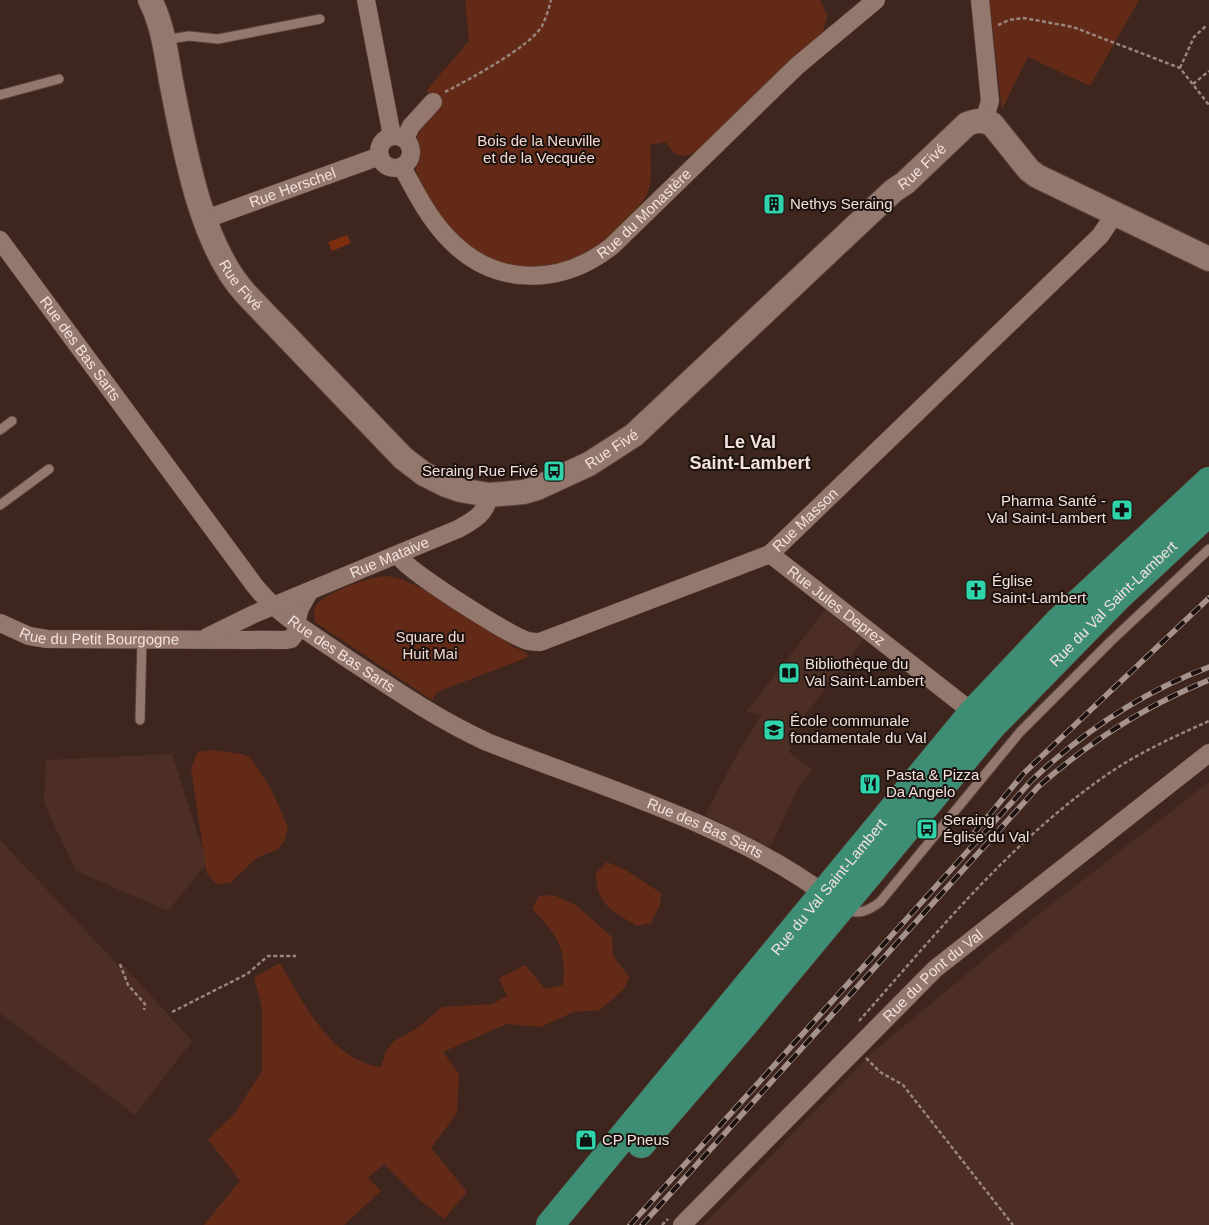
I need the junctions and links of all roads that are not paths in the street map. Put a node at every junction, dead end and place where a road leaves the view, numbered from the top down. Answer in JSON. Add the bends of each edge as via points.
{"nodes":[{"id":1,"x":150,"y":0,"type":"edge"},
{"id":2,"x":366,"y":0,"type":"edge"},
{"id":3,"x":876,"y":0,"type":"edge"},
{"id":4,"x":980,"y":0,"type":"edge"},
{"id":5,"x":320,"y":19,"type":"dead end"},
{"id":6,"x":163,"y":40,"type":"junction"},
{"id":7,"x":59,"y":79,"type":"dead end"},
{"id":8,"x":0,"y":95,"type":"edge"},
{"id":9,"x":433,"y":102,"type":"road end"},
{"id":10,"x":984,"y":121,"type":"junction"},
{"id":11,"x":399,"y":138,"type":"junction"},
{"id":12,"x":380,"y":156,"type":"junction"},
{"id":13,"x":402,"y":167,"type":"junction"},
{"id":14,"x":1115,"y":214,"type":"junction"},
{"id":15,"x":206,"y":219,"type":"junction"},
{"id":16,"x":0,"y":240,"type":"edge"},
{"id":17,"x":1209,"y":258,"type":"edge"},
{"id":18,"x":12,"y":421,"type":"dead end"},
{"id":19,"x":0,"y":430,"type":"edge"},
{"id":20,"x":49,"y":469,"type":"dead end"},
{"id":21,"x":1209,"y":481,"type":"edge"},
{"id":22,"x":489,"y":495,"type":"junction"},
{"id":23,"x":0,"y":505,"type":"edge"},
{"id":24,"x":1209,"y":512,"type":"edge"},
{"id":25,"x":1209,"y":549,"type":"edge"},
{"id":26,"x":398,"y":554,"type":"junction"},
{"id":27,"x":770,"y":554,"type":"junction"},
{"id":28,"x":309,"y":592,"type":"junction"},
{"id":29,"x":276,"y":606,"type":"junction"},
{"id":30,"x":0,"y":623,"type":"edge"},
{"id":31,"x":296,"y":623,"type":"junction"},
{"id":32,"x":142,"y":639,"type":"junction"},
{"id":33,"x":202,"y":639,"type":"junction"},
{"id":34,"x":140,"y":720,"type":"dead end"},
{"id":35,"x":982,"y":720,"type":"junction"},
{"id":36,"x":1209,"y":753,"type":"edge"},
{"id":37,"x":833,"y":900,"type":"junction"},
{"id":38,"x":550,"y":1225,"type":"edge"},
{"id":39,"x":572,"y":1225,"type":"edge"},
{"id":40,"x":682,"y":1225,"type":"edge"}],
"edges":[{"from":1,"to":6,"type":"street","name":"Rue Fivé"},
{"from":2,"to":11,"type":"street"},
{"from":3,"to":13,"type":"street","name":"Rue du Monastère","via":[[797,66],[612,246],[567,272],[544,276],[520,275],[473,259],[434,222]]},
{"from":4,"to":10,"type":"street","via":[[990,101]]},
{"from":5,"to":6,"type":"lane","via":[[218,39],[189,36]]},
{"from":6,"to":15,"type":"street","name":"Rue Fivé","via":[[186,158]]},
{"from":7,"to":8,"type":"lane"},
{"from":9,"to":11,"type":"street"},
{"from":10,"to":14,"type":"street","via":[[998,130],[1037,176]]},
{"from":10,"to":22,"type":"street","name":"Rue Fivé","via":[[976,121],[961,129],[622,444],[537,488]]},
{"from":11,"to":12,"type":"street","via":[[383,141]]},
{"from":11,"to":13,"type":"street","via":[[411,152],[409,161]]},
{"from":12,"to":13,"type":"street","via":[[390,167]]},
{"from":12,"to":15,"type":"street","name":"Rue Herschel"},
{"from":14,"to":17,"type":"street"},
{"from":14,"to":27,"type":"street","name":"Rue Masson","via":[[1100,236]]},
{"from":15,"to":22,"type":"street","name":"Rue Fivé","via":[[222,261],[238,285],[404,458],[424,474],[446,485]]},
{"from":16,"to":29,"type":"street","name":"Rue des Bas Sarts","via":[[255,586]]},
{"from":18,"to":19,"type":"lane"},
{"from":20,"to":23,"type":"lane"},
{"from":21,"to":35,"type":"main road","name":"Rue du Val Saint-Lambert","via":[[1058,622]]},
{"from":22,"to":26,"type":"street","name":"Rue Mataive","via":[[487,506],[471,522]]},
{"from":24,"to":35,"type":"main road","name":"Rue du Val Saint-Lambert"},
{"from":25,"to":37,"type":"lane","via":[[1020,732],[880,902],[862,912],[854,912]]},
{"from":26,"to":27,"type":"street","name":"Rue Masson","via":[[411,569],[501,626],[527,641],[540,642]]},
{"from":26,"to":28,"type":"street","name":"Rue Mataive"},
{"from":27,"to":35,"type":"street","name":"Rue Jules Deprez"},
{"from":28,"to":29,"type":"street","name":"Rue Mataive"},
{"from":28,"to":31,"type":"street"},
{"from":29,"to":31,"type":"street","name":"Rue des Bas Sarts"},
{"from":29,"to":33,"type":"street","name":"Rue du Petit Bourgogne"},
{"from":30,"to":32,"type":"street","name":"Rue du Petit Bourgogne","via":[[28,636],[47,639]]},
{"from":31,"to":33,"type":"street","name":"Rue du Petit Bourgogne","via":[[294,636],[285,640]]},
{"from":31,"to":37,"type":"street","name":"Rue des Bas Sarts","via":[[454,727],[722,834],[809,881]]},
{"from":32,"to":33,"type":"street","name":"Rue du Petit Bourgogne"},
{"from":32,"to":34,"type":"lane"},
{"from":35,"to":37,"type":"main road","name":"Rue du Val Saint-Lambert"},
{"from":36,"to":40,"type":"street","name":"Rue du Pont du Val","via":[[935,969]]},
{"from":37,"to":38,"type":"main road","name":"Rue du Val Saint-Lambert"},
{"from":37,"to":39,"type":"main road","name":"Rue du Val Saint-Lambert","via":[[746,1022]]}]}
